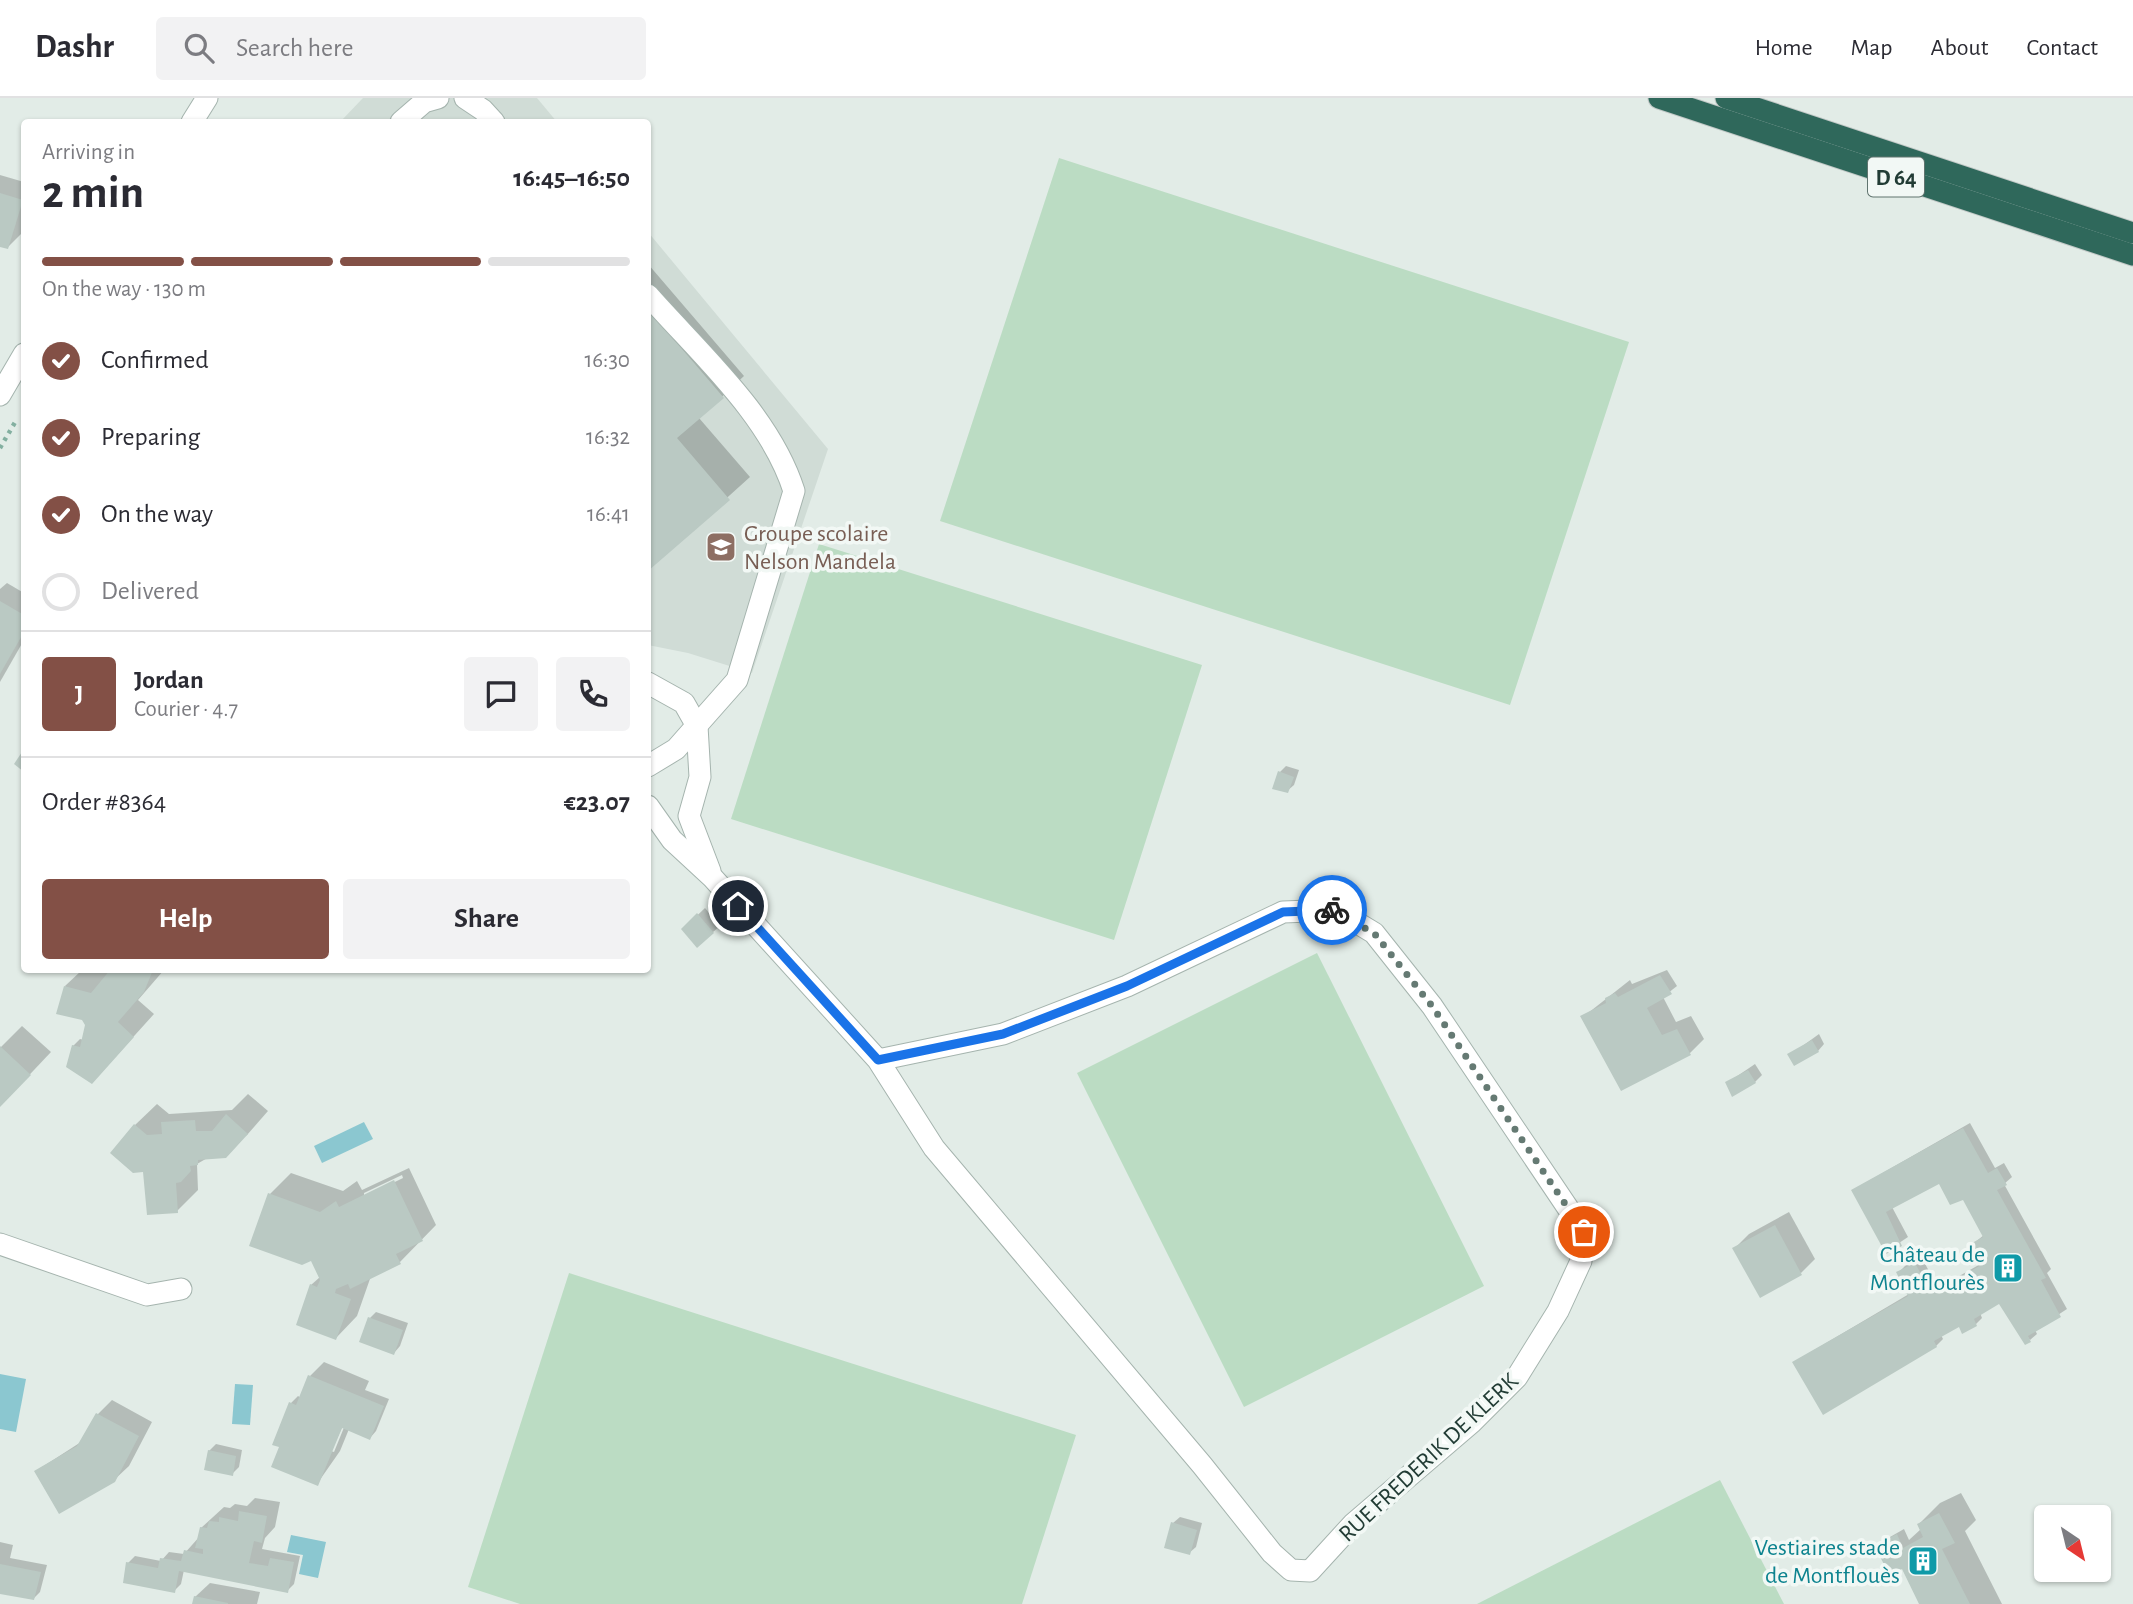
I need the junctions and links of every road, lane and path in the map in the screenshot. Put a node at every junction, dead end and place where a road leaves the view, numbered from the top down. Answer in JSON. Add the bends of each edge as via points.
{"nodes":[{"id":1,"x":207,"y":98,"type":"edge"},
{"id":2,"x":438,"y":98,"type":"edge"},
{"id":3,"x":465,"y":98,"type":"edge"},
{"id":4,"x":1659,"y":98,"type":"edge"},
{"id":5,"x":1726,"y":98,"type":"edge"},
{"id":6,"x":194,"y":119,"type":"edge"},
{"id":7,"x":404,"y":119,"type":"edge"},
{"id":8,"x":491,"y":119,"type":"edge"},
{"id":9,"x":2133,"y":233,"type":"edge"},
{"id":10,"x":2133,"y":255,"type":"edge"},
{"id":11,"x":651,"y":298,"type":"edge"},
{"id":12,"x":21,"y":359,"type":"edge"},
{"id":13,"x":0,"y":394,"type":"edge"},
{"id":14,"x":18,"y":417,"type":"dead end"},
{"id":15,"x":0,"y":448,"type":"edge"},
{"id":16,"x":651,"y":684,"type":"edge"},
{"id":17,"x":697,"y":726,"type":"junction"},
{"id":18,"x":651,"y":764,"type":"edge"},
{"id":19,"x":651,"y":810,"type":"edge"},
{"id":20,"x":712,"y":877,"type":"junction"},
{"id":21,"x":878,"y":1060,"type":"junction"},
{"id":22,"x":0,"y":1244,"type":"edge"},
{"id":23,"x":181,"y":1289,"type":"dead end"}],
"edges":[{"from":1,"to":6,"type":"street"},
{"from":2,"to":7,"type":"street","via":[[424,102]]},
{"from":3,"to":8,"type":"street"},
{"from":4,"to":10,"type":"highway","number":"D 64"},
{"from":5,"to":9,"type":"highway","number":"D 64"},
{"from":11,"to":17,"type":"street","via":[[749,410],[785,461],[794,491],[737,680]]},
{"from":12,"to":13,"type":"street"},
{"from":14,"to":15,"type":"path"},
{"from":16,"to":17,"type":"street","via":[[684,703]]},
{"from":17,"to":18,"type":"street","via":[[676,749]]},
{"from":17,"to":20,"type":"street","name":"RUE FREDERIK DE KLERK","via":[[700,776],[689,817]]},
{"from":19,"to":20,"type":"street","name":"RUE FREDERIK DE KLERK","via":[[672,840]]},
{"from":20,"to":21,"type":"street","name":"RUE FREDERIK DE KLERK"},
{"from":21,"to":21,"type":"street","name":"RUE FREDERIK DE KLERK","via":[[934,1148],[1272,1553],[1291,1570],[1310,1571],[1353,1524],[1471,1423],[1517,1377],[1558,1311],[1580,1261],[1584,1232],[1432,1006],[1374,933],[1336,910],[1283,912],[1127,986],[1003,1034]]},
{"from":22,"to":23,"type":"street","via":[[147,1295]]}]}
